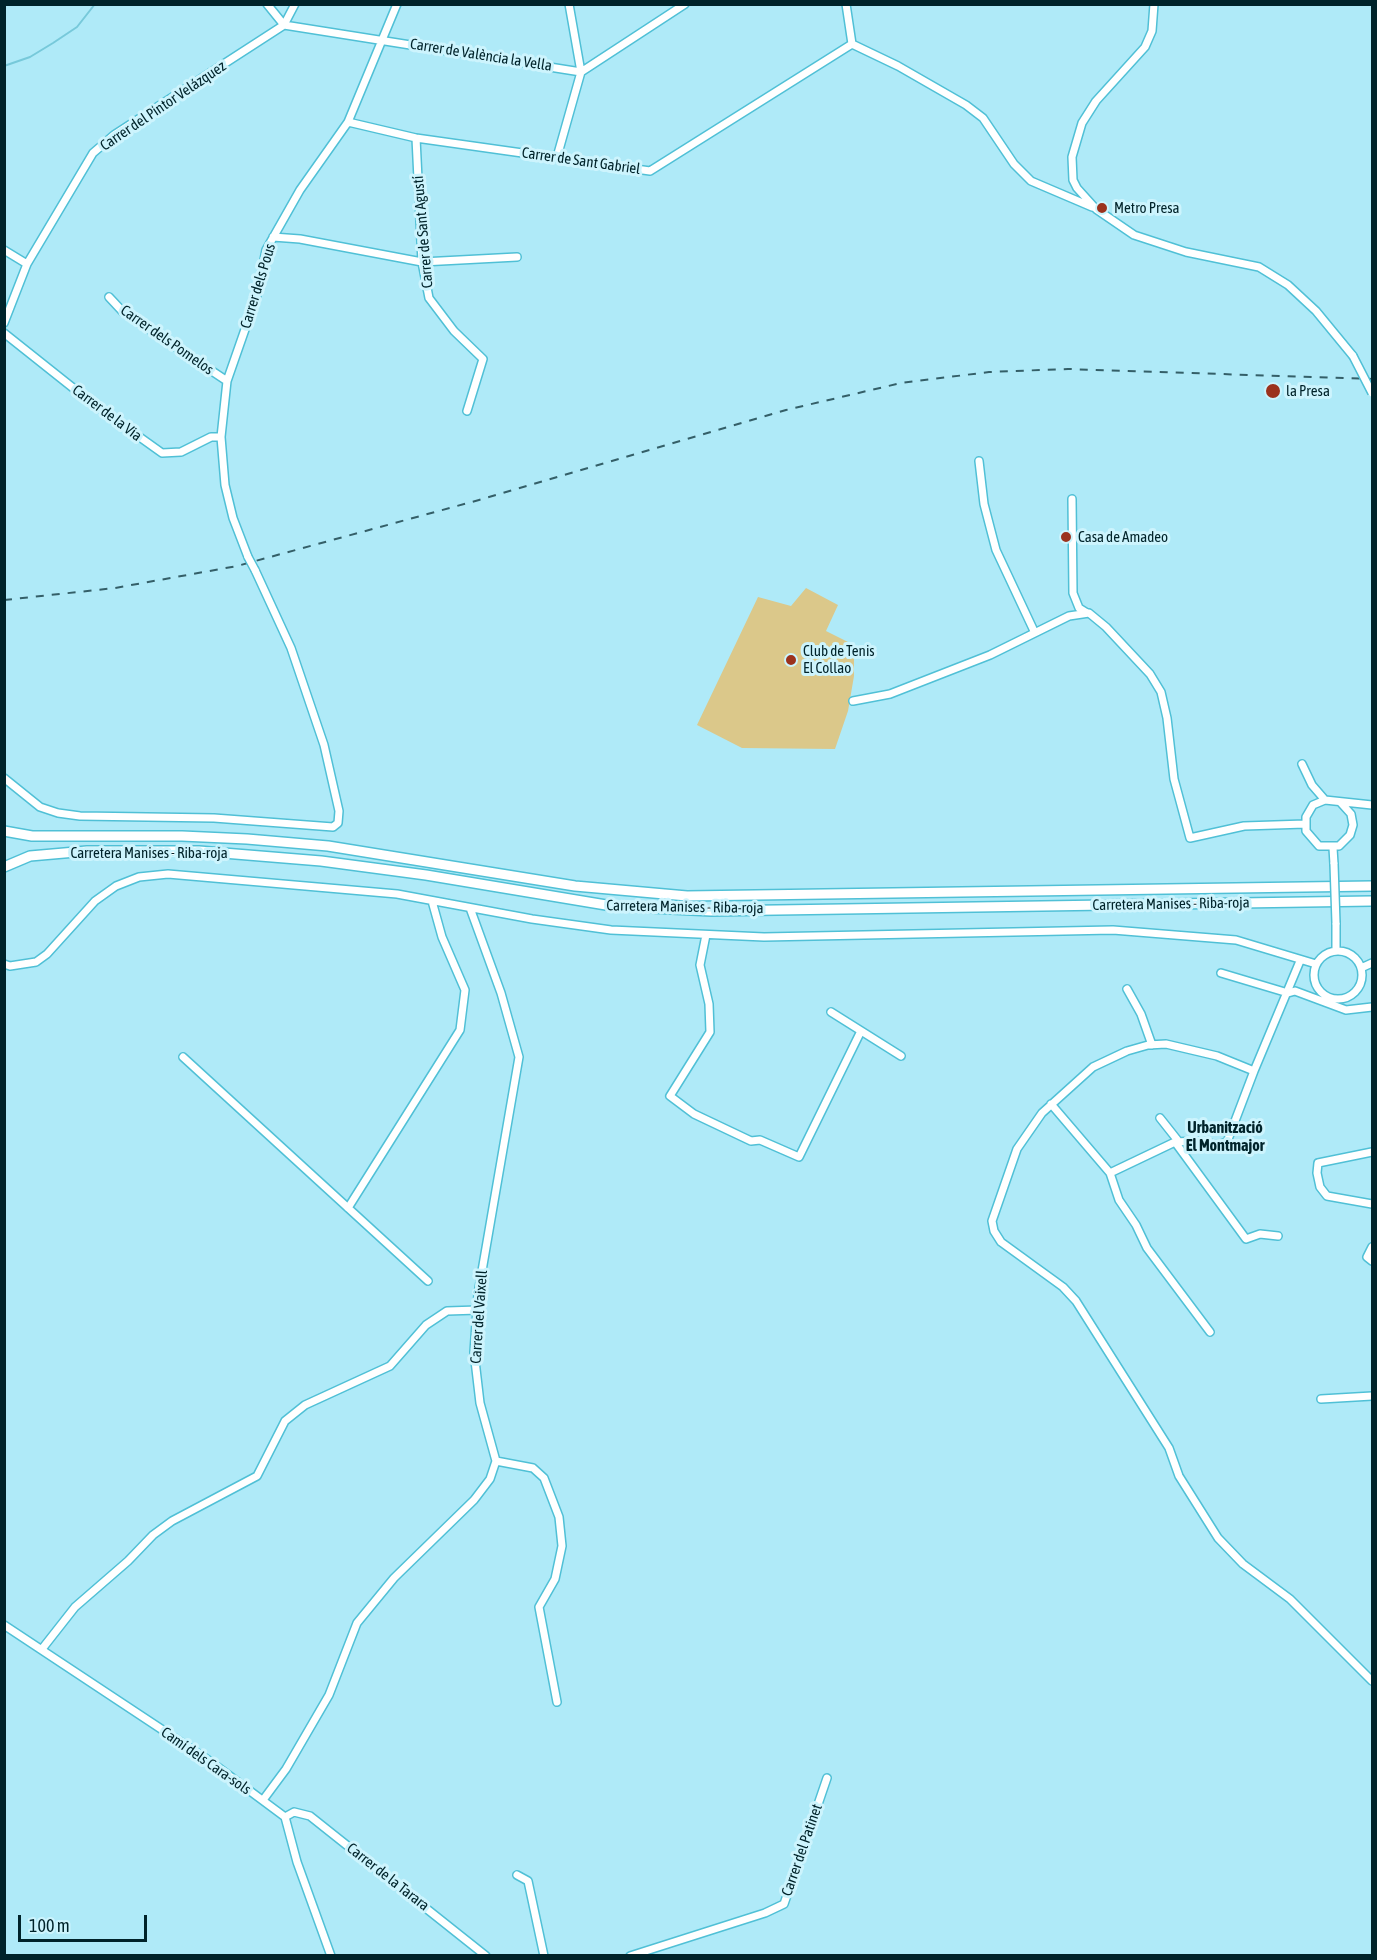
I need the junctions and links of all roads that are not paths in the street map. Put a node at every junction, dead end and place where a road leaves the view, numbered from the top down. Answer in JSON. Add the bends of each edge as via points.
{"nodes":[{"id":1,"x":267,"y":4,"type":"edge"},
{"id":2,"x":295,"y":4,"type":"edge"},
{"id":3,"x":569,"y":4,"type":"edge"},
{"id":4,"x":686,"y":4,"type":"edge"},
{"id":5,"x":846,"y":4,"type":"edge"},
{"id":6,"x":1154,"y":4,"type":"edge"},
{"id":7,"x":397,"y":5,"type":"edge"},
{"id":8,"x":284,"y":26,"type":"junction"},
{"id":9,"x":381,"y":39,"type":"junction"},
{"id":10,"x":852,"y":44,"type":"junction"},
{"id":11,"x":581,"y":72,"type":"junction"},
{"id":12,"x":348,"y":123,"type":"junction"},
{"id":13,"x":416,"y":138,"type":"junction"},
{"id":14,"x":556,"y":157,"type":"junction"},
{"id":15,"x":1096,"y":209,"type":"junction"},
{"id":16,"x":273,"y":237,"type":"junction"},
{"id":17,"x":4,"y":250,"type":"edge"},
{"id":18,"x":517,"y":257,"type":"dead end"},
{"id":19,"x":422,"y":262,"type":"junction"},
{"id":20,"x":27,"y":264,"type":"junction"},
{"id":21,"x":109,"y":297,"type":"dead end"},
{"id":22,"x":4,"y":323,"type":"edge"},
{"id":23,"x":4,"y":333,"type":"edge"},
{"id":24,"x":227,"y":381,"type":"junction"},
{"id":25,"x":1372,"y":393,"type":"edge"},
{"id":26,"x":467,"y":411,"type":"dead end"},
{"id":27,"x":221,"y":437,"type":"junction"},
{"id":28,"x":979,"y":461,"type":"dead end"},
{"id":29,"x":1072,"y":499,"type":"dead end"},
{"id":30,"x":1089,"y":613,"type":"junction"},
{"id":31,"x":1034,"y":631,"type":"junction"},
{"id":32,"x":853,"y":701,"type":"dead end"},
{"id":33,"x":1302,"y":764,"type":"dead end"},
{"id":34,"x":4,"y":778,"type":"edge"},
{"id":35,"x":1325,"y":800,"type":"junction"},
{"id":36,"x":1341,"y":803,"type":"junction"},
{"id":37,"x":1372,"y":805,"type":"edge"},
{"id":38,"x":1305,"y":824,"type":"junction"},
{"id":39,"x":4,"y":831,"type":"edge"},
{"id":40,"x":1333,"y":848,"type":"junction"},
{"id":41,"x":4,"y":867,"type":"edge"},
{"id":42,"x":1372,"y":886,"type":"edge"},
{"id":43,"x":432,"y":901,"type":"junction"},
{"id":44,"x":1372,"y":901,"type":"edge"},
{"id":45,"x":470,"y":908,"type":"junction"},
{"id":46,"x":706,"y":935,"type":"junction"},
{"id":47,"x":1336,"y":951,"type":"junction"},
{"id":48,"x":1300,"y":961,"type":"junction"},
{"id":49,"x":1372,"y":963,"type":"edge"},
{"id":50,"x":4,"y":964,"type":"edge"},
{"id":51,"x":1316,"y":964,"type":"junction"},
{"id":52,"x":1361,"y":968,"type":"junction"},
{"id":53,"x":1221,"y":973,"type":"dead end"},
{"id":54,"x":1127,"y":989,"type":"dead end"},
{"id":55,"x":1288,"y":993,"type":"junction"},
{"id":56,"x":1372,"y":1007,"type":"edge"},
{"id":57,"x":831,"y":1012,"type":"dead end"},
{"id":58,"x":860,"y":1033,"type":"junction"},
{"id":59,"x":1152,"y":1045,"type":"junction"},
{"id":60,"x":901,"y":1056,"type":"dead end"},
{"id":61,"x":183,"y":1057,"type":"dead end"},
{"id":62,"x":1254,"y":1071,"type":"junction"},
{"id":63,"x":1051,"y":1104,"type":"junction"},
{"id":64,"x":1160,"y":1118,"type":"dead end"},
{"id":65,"x":1177,"y":1142,"type":"junction"},
{"id":66,"x":1372,"y":1152,"type":"edge"},
{"id":67,"x":1110,"y":1173,"type":"junction"},
{"id":68,"x":1372,"y":1204,"type":"edge"},
{"id":69,"x":348,"y":1208,"type":"junction"},
{"id":70,"x":1278,"y":1236,"type":"dead end"},
{"id":71,"x":1372,"y":1247,"type":"edge"},
{"id":72,"x":1372,"y":1262,"type":"edge"},
{"id":73,"x":428,"y":1281,"type":"dead end"},
{"id":74,"x":478,"y":1310,"type":"junction"},
{"id":75,"x":1210,"y":1332,"type":"dead end"},
{"id":76,"x":1372,"y":1396,"type":"edge"},
{"id":77,"x":1321,"y":1399,"type":"dead end"},
{"id":78,"x":496,"y":1461,"type":"junction"},
{"id":79,"x":4,"y":1625,"type":"edge"},
{"id":80,"x":42,"y":1649,"type":"junction"},
{"id":81,"x":1372,"y":1681,"type":"edge"},
{"id":82,"x":557,"y":1701,"type":"dead end"},
{"id":83,"x":826,"y":1778,"type":"dead end"},
{"id":84,"x":262,"y":1800,"type":"junction"},
{"id":85,"x":285,"y":1816,"type":"junction"},
{"id":86,"x":517,"y":1875,"type":"dead end"},
{"id":87,"x":331,"y":1956,"type":"edge"},
{"id":88,"x":486,"y":1956,"type":"edge"},
{"id":89,"x":544,"y":1956,"type":"edge"},
{"id":90,"x":630,"y":1956,"type":"edge"}],
"edges":[{"from":1,"to":8,"type":"street"},
{"from":2,"to":8,"type":"street"},
{"from":3,"to":11,"type":"street"},
{"from":4,"to":11,"type":"street"},
{"from":5,"to":10,"type":"street"},
{"from":6,"to":15,"type":"street","via":[[1152,31],[1145,47],[1096,101],[1077,138],[1072,157],[1073,180]]},
{"from":7,"to":9,"type":"street","name":"Carrer dels Pous"},
{"from":8,"to":9,"type":"street","name":"Carrer de València la Vella"},
{"from":8,"to":20,"type":"street","name":"Carrer del Pintor Velázquez","via":[[114,135],[93,153]]},
{"from":9,"to":11,"type":"street","name":"Carrer de València la Vella"},
{"from":9,"to":12,"type":"street","name":"Carrer dels Pous"},
{"from":10,"to":14,"type":"street","name":"Carrer de Sant Gabriel","via":[[650,171]]},
{"from":10,"to":15,"type":"street","via":[[983,118],[1014,164],[1031,181]]},
{"from":11,"to":14,"type":"street"},
{"from":12,"to":13,"type":"street","name":"Carrer de Sant Gabriel"},
{"from":12,"to":16,"type":"street","name":"Carrer dels Pous","via":[[300,190]]},
{"from":13,"to":14,"type":"street","name":"Carrer de Sant Gabriel"},
{"from":13,"to":19,"type":"street","name":"Carrer de Sant Agustí"},
{"from":15,"to":25,"type":"street","bridge":true,"via":[[1134,235],[1186,252],[1259,267],[1288,285],[1316,311],[1353,356]]},
{"from":16,"to":19,"type":"street"},
{"from":16,"to":24,"type":"street","name":"Carrer dels Pous"},
{"from":17,"to":20,"type":"street"},
{"from":18,"to":19,"type":"street"},
{"from":19,"to":26,"type":"street","name":"Carrer de Sant Agustí","via":[[429,298],[454,331],[483,359]]},
{"from":20,"to":22,"type":"street","name":"Carrer del Pintor Velázquez"},
{"from":21,"to":24,"type":"street","name":"Carrer dels Pomelos","via":[[123,312]]},
{"from":23,"to":27,"type":"street","name":"Carrer de la Via","via":[[162,453],[181,452],[211,437]]},
{"from":24,"to":27,"type":"street","name":"Carrer dels Pous"},
{"from":27,"to":34,"type":"street","name":"Carrer dels Pous","bridge":true,"via":[[225,485],[233,518],[291,648],[324,745],[339,811],[338,823],[333,827],[80,816],[40,807]]},
{"from":28,"to":31,"type":"street","via":[[984,504],[996,550]]},
{"from":29,"to":30,"type":"street","via":[[1073,593],[1079,608]]},
{"from":30,"to":31,"type":"street","via":[[1069,616]]},
{"from":30,"to":38,"type":"street","via":[[1143,666],[1161,692],[1174,779],[1190,838],[1244,826]]},
{"from":31,"to":32,"type":"street","via":[[990,655],[936,677],[890,694]]},
{"from":33,"to":35,"type":"street","via":[[1311,785]]},
{"from":35,"to":36,"type":"street"},
{"from":35,"to":38,"type":"street","via":[[1308,811]]},
{"from":36,"to":37,"type":"street"},
{"from":36,"to":40,"type":"street","via":[[1351,814],[1353,825],[1347,840]]},
{"from":38,"to":40,"type":"street","via":[[1313,842]]},
{"from":39,"to":42,"type":"main road","name":"Carretera Manises - Riba-roja","via":[[32,836],[225,838],[328,846],[574,885],[687,896]]},
{"from":40,"to":47,"type":"street","bridge":true},
{"from":41,"to":44,"type":"main road","name":"Carretera Manises - Riba-roja","via":[[30,856],[87,851],[199,850],[426,875],[568,901],[711,911]]},
{"from":43,"to":45,"type":"street"},
{"from":43,"to":50,"type":"street","via":[[387,892],[201,875],[139,877],[116,886],[95,901],[36,962]]},
{"from":43,"to":69,"type":"street","via":[[442,937],[465,990],[460,1030]]},
{"from":45,"to":46,"type":"street","via":[[582,927]]},
{"from":45,"to":74,"type":"street","name":"Carrer del Vaixell","via":[[519,1058],[498,1167]]},
{"from":46,"to":48,"type":"street","via":[[1113,930],[1236,940]]},
{"from":46,"to":58,"type":"street","via":[[700,965],[709,1004],[710,1032],[670,1096],[694,1114],[751,1141],[760,1140],[799,1157]]},
{"from":47,"to":51,"type":"street"},
{"from":47,"to":52,"type":"street","via":[[1351,955]]},
{"from":48,"to":51,"type":"street"},
{"from":48,"to":55,"type":"street"},
{"from":49,"to":52,"type":"street"},
{"from":51,"to":52,"type":"street","via":[[1314,981],[1318,990],[1332,999],[1349,997],[1356,991]]},
{"from":53,"to":55,"type":"street"},
{"from":54,"to":59,"type":"street"},
{"from":55,"to":56,"type":"street","via":[[1295,991],[1346,1010]]},
{"from":55,"to":62,"type":"street"},
{"from":57,"to":58,"type":"street"},
{"from":58,"to":60,"type":"street"},
{"from":59,"to":62,"type":"street","via":[[1188,1049]]},
{"from":59,"to":63,"type":"street","via":[[1093,1067]]},
{"from":61,"to":69,"type":"street"},
{"from":62,"to":65,"type":"street","via":[[1227,1142]]},
{"from":63,"to":67,"type":"street"},
{"from":63,"to":81,"type":"street","via":[[1017,1149],[992,1221],[994,1231],[1001,1242],[1070,1294],[1169,1448],[1179,1476],[1218,1538],[1243,1564],[1290,1599]]},
{"from":64,"to":65,"type":"street"},
{"from":65,"to":67,"type":"street"},
{"from":65,"to":70,"type":"street","via":[[1246,1239],[1260,1234]]},
{"from":66,"to":68,"type":"street","via":[[1318,1163],[1324,1194]]},
{"from":67,"to":75,"type":"street","via":[[1119,1200],[1148,1248]]},
{"from":69,"to":73,"type":"street"},
{"from":71,"to":72,"type":"street","via":[[1367,1257]]},
{"from":74,"to":78,"type":"street","name":"Carrer del Vaixell","via":[[474,1352],[480,1403]]},
{"from":74,"to":80,"type":"street","via":[[447,1311],[426,1325],[390,1366],[305,1405],[285,1422],[257,1476],[153,1535],[75,1607]]},
{"from":76,"to":77,"type":"street"},
{"from":78,"to":82,"type":"street","via":[[533,1468],[543,1478],[559,1517],[562,1546],[555,1580],[539,1607]]},
{"from":78,"to":84,"type":"street","via":[[490,1479],[474,1500],[402,1570],[357,1623],[329,1695],[286,1769]]},
{"from":79,"to":80,"type":"street","name":"Camí dels Cara-sols"},
{"from":80,"to":84,"type":"street","name":"Camí dels Cara-sols"},
{"from":83,"to":90,"type":"street","name":"Carrer del Patinet","via":[[784,1904]]},
{"from":84,"to":85,"type":"street","name":"Camí dels Cara-sols"},
{"from":85,"to":87,"type":"street"},
{"from":85,"to":88,"type":"street","name":"Carrer de la Tarara","via":[[294,1812],[310,1816]]},
{"from":86,"to":89,"type":"street","via":[[528,1881]]}]}
